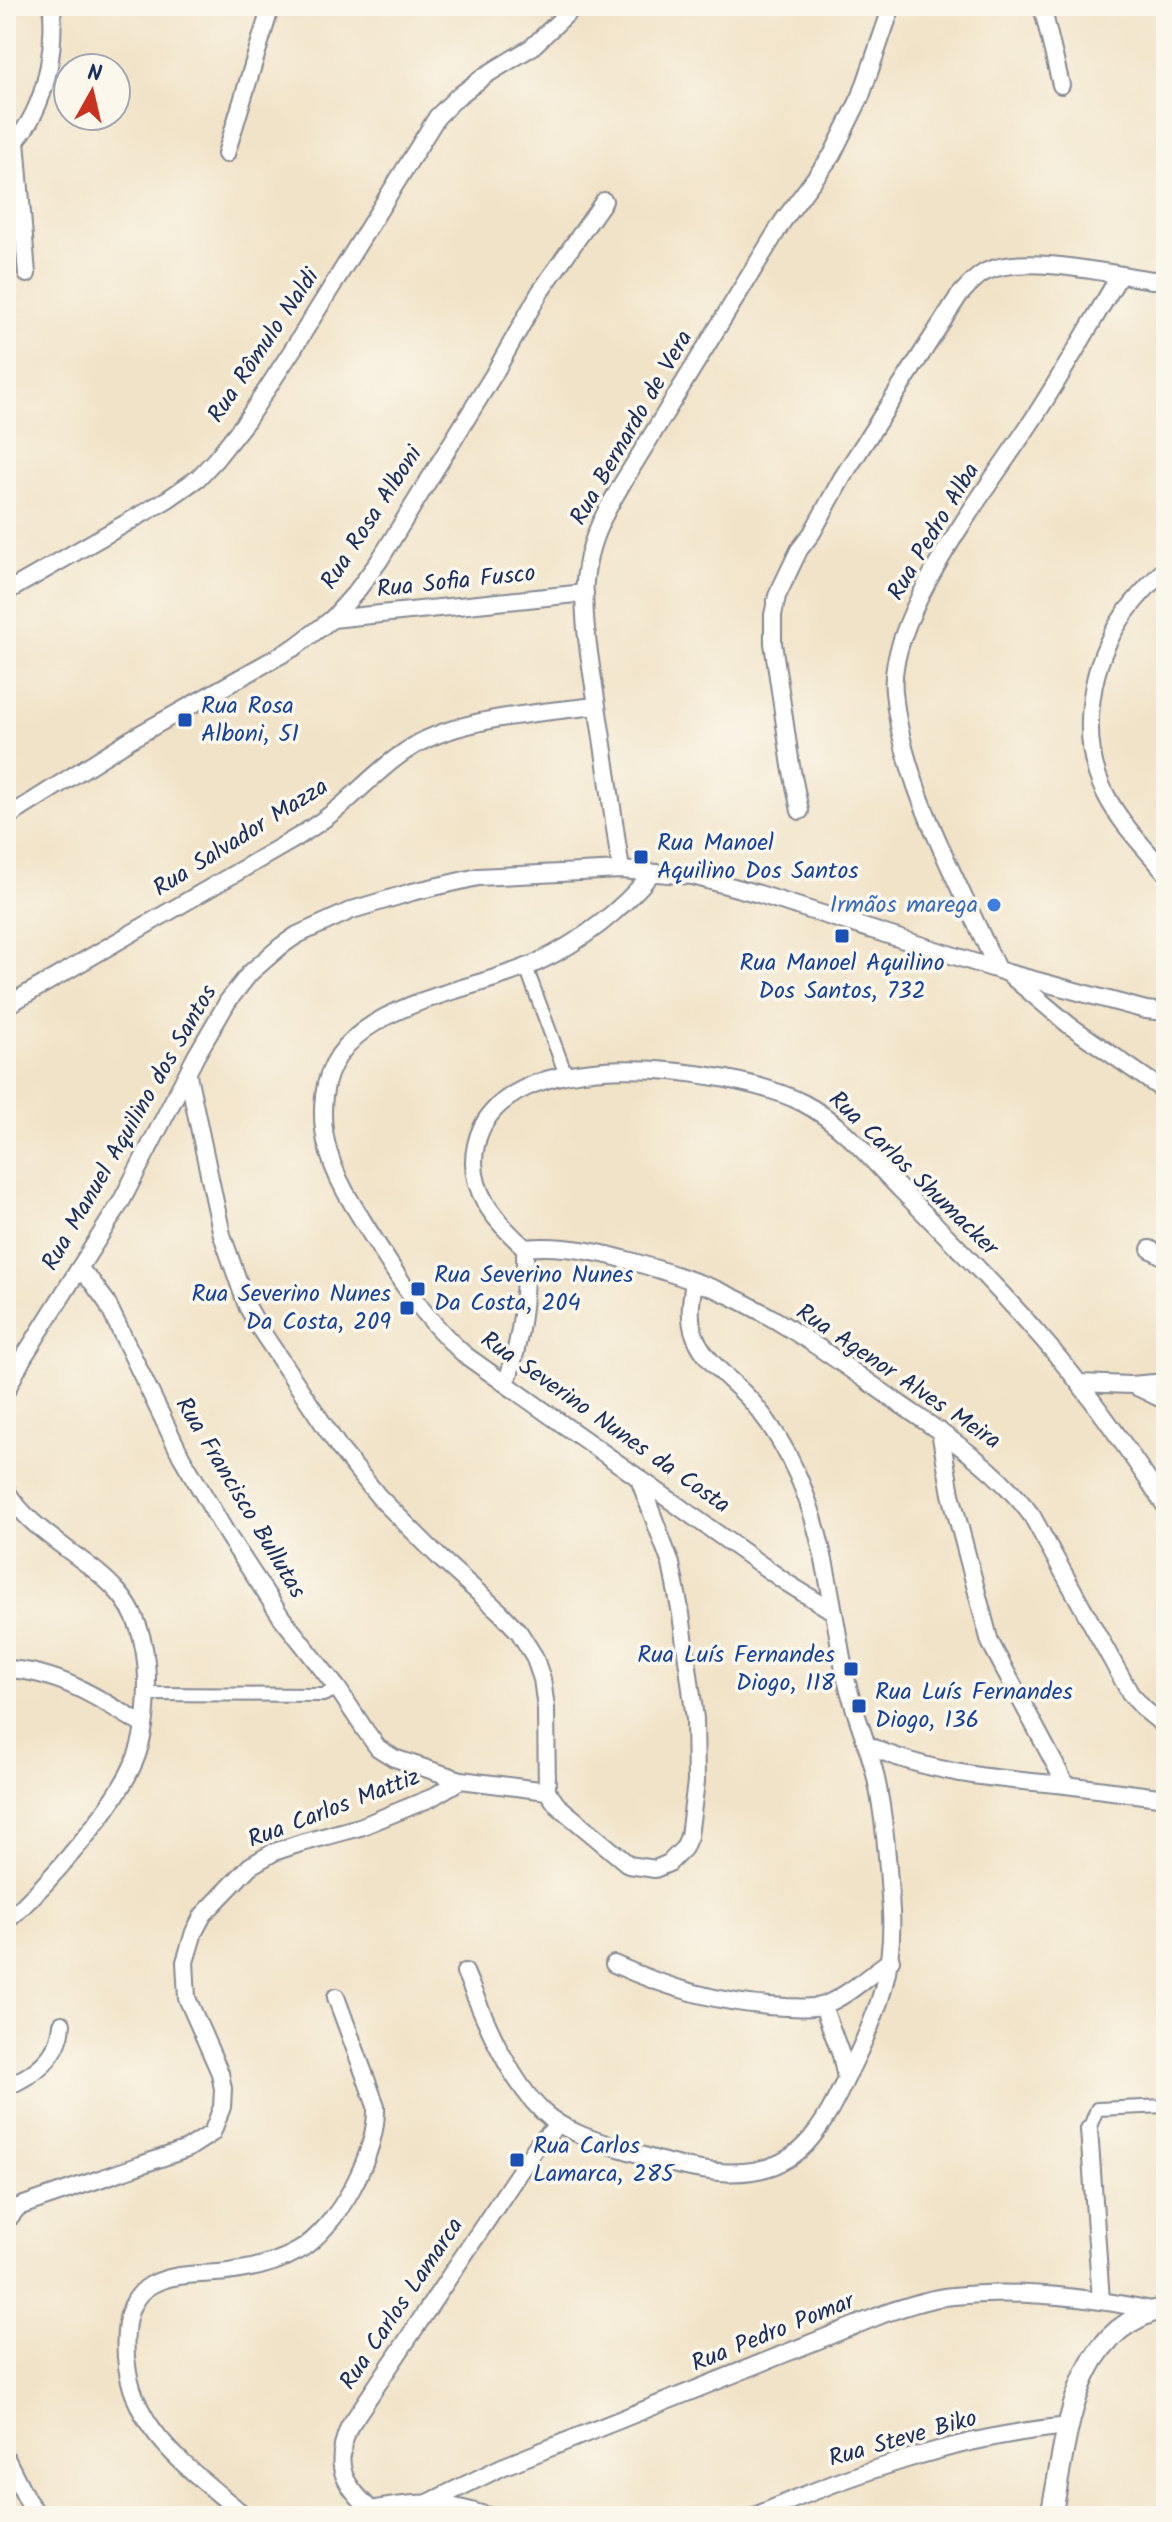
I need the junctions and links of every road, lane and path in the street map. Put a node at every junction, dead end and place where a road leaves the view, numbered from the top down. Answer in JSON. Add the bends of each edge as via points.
{"nodes":[{"id":1,"x":52,"y":6,"type":"edge"},
{"id":2,"x":271,"y":6,"type":"edge"},
{"id":3,"x":575,"y":6,"type":"edge"},
{"id":4,"x":892,"y":6,"type":"edge"},
{"id":5,"x":1042,"y":6,"type":"edge"},
{"id":6,"x":1061,"y":85,"type":"dead end"},
{"id":7,"x":11,"y":146,"type":"edge"},
{"id":8,"x":226,"y":154,"type":"dead end"},
{"id":9,"x":604,"y":201,"type":"dead end"},
{"id":10,"x":27,"y":274,"type":"dead end"},
{"id":11,"x":1120,"y":275,"type":"junction"},
{"id":12,"x":1166,"y":279,"type":"edge"},
{"id":13,"x":1166,"y":568,"type":"edge"},
{"id":14,"x":6,"y":592,"type":"edge"},
{"id":15,"x":585,"y":593,"type":"junction"},
{"id":16,"x":332,"y":619,"type":"junction"},
{"id":17,"x":597,"y":706,"type":"junction"},
{"id":18,"x":800,"y":811,"type":"dead end"},
{"id":19,"x":6,"y":818,"type":"edge"},
{"id":20,"x":621,"y":870,"type":"junction"},
{"id":21,"x":652,"y":873,"type":"junction"},
{"id":22,"x":1166,"y":873,"type":"edge"},
{"id":23,"x":526,"y":967,"type":"junction"},
{"id":24,"x":1002,"y":971,"type":"junction"},
{"id":25,"x":6,"y":1006,"type":"edge"},
{"id":26,"x":1166,"y":1012,"type":"edge"},
{"id":27,"x":188,"y":1075,"type":"junction"},
{"id":28,"x":566,"y":1075,"type":"junction"},
{"id":29,"x":1166,"y":1092,"type":"edge"},
{"id":30,"x":525,"y":1248,"type":"junction"},
{"id":31,"x":1150,"y":1249,"type":"dead end"},
{"id":32,"x":1166,"y":1258,"type":"edge"},
{"id":33,"x":79,"y":1269,"type":"junction"},
{"id":34,"x":694,"y":1282,"type":"junction"},
{"id":35,"x":1166,"y":1382,"type":"edge"},
{"id":36,"x":1079,"y":1383,"type":"junction"},
{"id":37,"x":506,"y":1384,"type":"junction"},
{"id":38,"x":1131,"y":1385,"type":"junction"},
{"id":39,"x":6,"y":1391,"type":"edge"},
{"id":40,"x":1166,"y":1401,"type":"edge"},
{"id":41,"x":940,"y":1431,"type":"junction"},
{"id":42,"x":639,"y":1479,"type":"junction"},
{"id":43,"x":6,"y":1490,"type":"edge"},
{"id":44,"x":1166,"y":1507,"type":"edge"},
{"id":45,"x":834,"y":1612,"type":"junction"},
{"id":46,"x":6,"y":1669,"type":"edge"},
{"id":47,"x":338,"y":1689,"type":"junction"},
{"id":48,"x":147,"y":1694,"type":"junction"},
{"id":49,"x":144,"y":1726,"type":"junction"},
{"id":50,"x":1166,"y":1727,"type":"edge"},
{"id":51,"x":867,"y":1745,"type":"junction"},
{"id":52,"x":461,"y":1780,"type":"junction"},
{"id":53,"x":1066,"y":1785,"type":"junction"},
{"id":54,"x":547,"y":1791,"type":"junction"},
{"id":55,"x":1166,"y":1798,"type":"edge"},
{"id":56,"x":6,"y":1922,"type":"edge"},
{"id":57,"x":891,"y":1960,"type":"junction"},
{"id":58,"x":614,"y":1964,"type":"dead end"},
{"id":59,"x":465,"y":1972,"type":"dead end"},
{"id":60,"x":336,"y":1997,"type":"dead end"},
{"id":61,"x":823,"y":2006,"type":"junction"},
{"id":62,"x":62,"y":2024,"type":"dead end"},
{"id":63,"x":846,"y":2078,"type":"junction"},
{"id":64,"x":6,"y":2087,"type":"edge"},
{"id":65,"x":1166,"y":2106,"type":"edge"},
{"id":66,"x":558,"y":2125,"type":"junction"},
{"id":67,"x":1089,"y":2129,"type":"joint"},
{"id":68,"x":6,"y":2222,"type":"edge"},
{"id":69,"x":1101,"y":2301,"type":"junction"},
{"id":70,"x":1159,"y":2309,"type":"edge"},
{"id":71,"x":1070,"y":2426,"type":"junction"},
{"id":72,"x":6,"y":2458,"type":"edge"},
{"id":73,"x":430,"y":2502,"type":"junction"},
{"id":74,"x":374,"y":2513,"type":"edge"},
{"id":75,"x":1166,"y":2514,"type":"edge"},
{"id":76,"x":39,"y":2516,"type":"edge"},
{"id":77,"x":245,"y":2516,"type":"edge"},
{"id":78,"x":488,"y":2516,"type":"edge"},
{"id":79,"x":755,"y":2516,"type":"edge"},
{"id":80,"x":1051,"y":2516,"type":"edge"},
{"id":81,"x":1155,"y":2516,"type":"edge"}],
"edges":[{"from":1,"to":7,"type":"street","via":[[52,50],[44,90]]},
{"from":2,"to":8,"type":"street"},
{"from":3,"to":14,"type":"street","name":"Rua Rômulo Naldi","via":[[532,47],[456,98],[437,117],[246,421],[198,478]]},
{"from":4,"to":15,"type":"street","name":"Rua Bernardo de Vera","via":[[861,96],[825,167],[783,221],[600,521],[586,568]]},
{"from":5,"to":6,"type":"street"},
{"from":7,"to":10,"type":"street"},
{"from":9,"to":16,"type":"street","name":"Rua Rosa Alboni","via":[[540,292],[379,561]]},
{"from":11,"to":12,"type":"street"},
{"from":11,"to":18,"type":"street","via":[[1025,264],[985,272],[958,297],[842,478],[784,578],[773,615]]},
{"from":11,"to":24,"type":"street","name":"Rua Pedro Alba","via":[[942,557],[906,625],[895,665],[899,730],[916,783]]},
{"from":13,"to":22,"type":"street","via":[[1131,605],[1103,654],[1090,729],[1105,793],[1119,818]]},
{"from":15,"to":16,"type":"street","name":"Rua Sofia Fusco"},
{"from":15,"to":17,"type":"street","name":"Rua Bernardo de Vera"},
{"from":16,"to":19,"type":"street","name":"Rua Rosa Alboni","via":[[295,647],[131,739]]},
{"from":17,"to":20,"type":"street","name":"Rua Bernardo de Vera"},
{"from":17,"to":25,"type":"street","name":"Rua Salvador Mazza","via":[[475,725],[415,745],[296,838]]},
{"from":20,"to":21,"type":"street","name":"Rua Manuel Aquilino dos Santos"},
{"from":20,"to":27,"type":"street","name":"Rua Manuel Aquilino dos Santos","via":[[478,877],[389,898],[324,922],[281,946],[250,973],[228,1001]]},
{"from":21,"to":23,"type":"street","name":"Rua Severino Nunes da Costa","via":[[630,900],[582,936]]},
{"from":21,"to":24,"type":"street","name":"Rua Manuel Aquilino dos Santos","via":[[693,876],[759,894]]},
{"from":23,"to":28,"type":"street"},
{"from":23,"to":37,"type":"street","name":"Rua Severino Nunes da Costa","via":[[390,1014],[365,1029],[335,1060],[321,1118],[323,1140],[345,1192],[409,1296],[440,1333]]},
{"from":24,"to":26,"type":"street","name":"Rua Manuel Aquilino dos Santos"},
{"from":24,"to":29,"type":"street"},
{"from":27,"to":33,"type":"street","name":"Rua Manuel Aquilino dos Santos"},
{"from":27,"to":54,"type":"street","via":[[222,1235],[247,1306],[311,1408],[379,1497],[509,1622],[534,1656],[546,1708]]},
{"from":28,"to":30,"type":"street","name":"Rua Carlos Shumacker","via":[[516,1094],[498,1106],[478,1133],[474,1169],[483,1201]]},
{"from":28,"to":36,"type":"street","name":"Rua Carlos Shumacker","via":[[625,1069],[703,1074],[761,1086],[818,1111],[951,1240]]},
{"from":30,"to":34,"type":"street","name":"Rua Agenor Alves Meira","via":[[617,1257]]},
{"from":30,"to":37,"type":"street","via":[[525,1308]]},
{"from":31,"to":32,"type":"street"},
{"from":33,"to":39,"type":"street","name":"Rua Manuel Aquilino dos Santos"},
{"from":33,"to":47,"type":"street","name":"Rua Francisco Bullutas","via":[[106,1301],[181,1456],[248,1568]]},
{"from":34,"to":41,"type":"street","name":"Rua Agenor Alves Meira","via":[[787,1329]]},
{"from":34,"to":45,"type":"street","via":[[690,1321],[695,1337],[755,1404],[796,1472],[807,1497]]},
{"from":35,"to":38,"type":"street"},
{"from":36,"to":38,"type":"street"},
{"from":36,"to":44,"type":"street","name":"Rua Carlos Shumacker"},
{"from":37,"to":42,"type":"street","name":"Rua Severino Nunes da Costa"},
{"from":38,"to":40,"type":"street"},
{"from":41,"to":50,"type":"street","name":"Rua Agenor Alves Meira","via":[[1017,1496],[1130,1693]]},
{"from":41,"to":53,"type":"street","via":[[990,1642]]},
{"from":42,"to":45,"type":"street","name":"Rua Severino Nunes da Costa"},
{"from":42,"to":54,"type":"street","via":[[671,1564],[690,1673],[696,1782],[689,1836],[669,1863],[655,1869],[629,1865]]},
{"from":43,"to":48,"type":"street","via":[[43,1530],[119,1592],[134,1612]]},
{"from":45,"to":51,"type":"street","via":[[845,1676]]},
{"from":46,"to":49,"type":"street","via":[[74,1685]]},
{"from":47,"to":48,"type":"street","via":[[323,1695]]},
{"from":47,"to":52,"type":"street","name":"Rua Francisco Bullutas","via":[[378,1748]]},
{"from":48,"to":49,"type":"street"},
{"from":49,"to":56,"type":"street","via":[[133,1763],[111,1800],[59,1867]]},
{"from":51,"to":53,"type":"street","via":[[933,1768]]},
{"from":51,"to":57,"type":"street","via":[[882,1815]]},
{"from":52,"to":54,"type":"street"},
{"from":52,"to":68,"type":"street","name":"Rua Carlos Mattiz","via":[[360,1827],[274,1852],[250,1866],[203,1915],[185,1962],[187,1998],[220,2073],[222,2107],[212,2133],[187,2149],[18,2207]]},
{"from":53,"to":55,"type":"street"},
{"from":57,"to":61,"type":"street"},
{"from":57,"to":63,"type":"street","via":[[874,2020]]},
{"from":58,"to":61,"type":"street","via":[[690,1993],[767,2006]]},
{"from":59,"to":66,"type":"street","via":[[504,2056],[539,2109]]},
{"from":60,"to":77,"type":"street","via":[[376,2106],[373,2139],[350,2195],[300,2250],[262,2265],[154,2283],[127,2317],[127,2369],[137,2406],[160,2441]]},
{"from":61,"to":63,"type":"street"},
{"from":62,"to":64,"type":"street","via":[[48,2060]]},
{"from":63,"to":66,"type":"street","via":[[803,2148],[761,2169],[687,2168]]},
{"from":65,"to":67,"type":"street","via":[[1097,2109]]},
{"from":66,"to":74,"type":"street","name":"Rua Carlos Lamarca","via":[[538,2144],[349,2427],[341,2445],[342,2475]]},
{"from":67,"to":69,"type":"street"},
{"from":69,"to":70,"type":"street","name":"Rua Pedro Pomar"},
{"from":69,"to":73,"type":"street","name":"Rua Pedro Pomar","via":[[999,2295],[924,2301],[502,2467]]},
{"from":70,"to":71,"type":"street","via":[[1129,2320],[1094,2355]]},
{"from":71,"to":79,"type":"street","name":"Rua Steve Biko","via":[[975,2441],[820,2488]]},
{"from":71,"to":80,"type":"street"},
{"from":72,"to":76,"type":"street"},
{"from":73,"to":74,"type":"street"},
{"from":73,"to":78,"type":"street"},
{"from":75,"to":81,"type":"street"}]}
